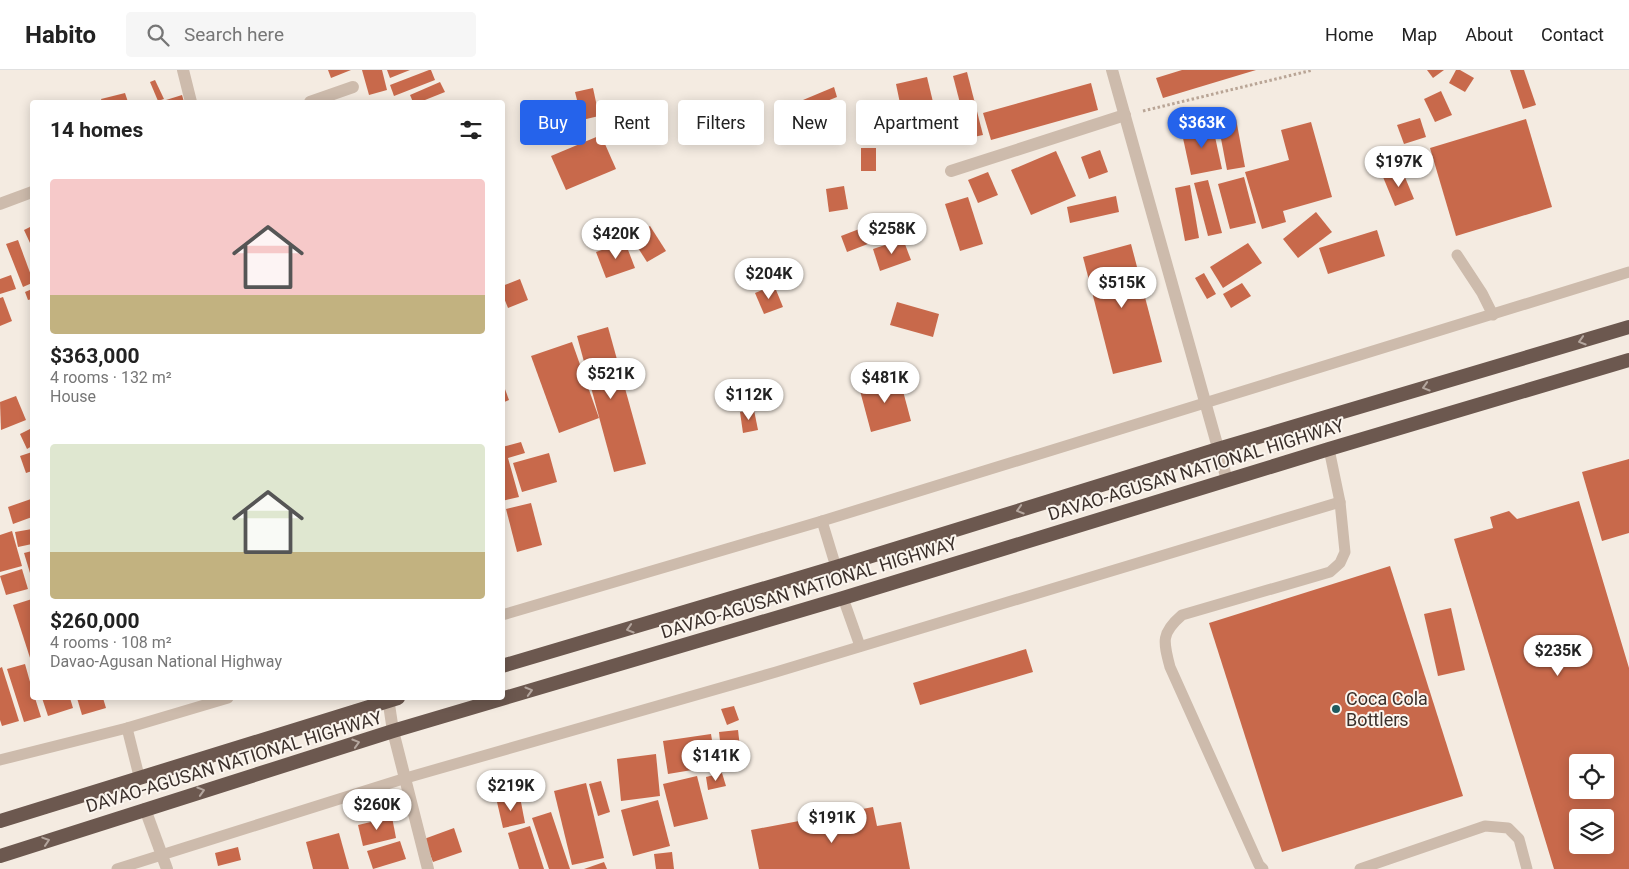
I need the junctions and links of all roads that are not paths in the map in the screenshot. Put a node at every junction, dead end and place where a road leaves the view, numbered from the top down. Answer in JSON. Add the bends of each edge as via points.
{"nodes":[{"id":1,"x":183,"y":70,"type":"edge"},
{"id":2,"x":1112,"y":70,"type":"edge"},
{"id":3,"x":353,"y":87,"type":"dead end"},
{"id":4,"x":190,"y":100,"type":"edge"},
{"id":5,"x":316,"y":100,"type":"edge"},
{"id":6,"x":1125,"y":115,"type":"junction"},
{"id":7,"x":951,"y":170,"type":"dead end"},
{"id":8,"x":30,"y":193,"type":"edge"},
{"id":9,"x":0,"y":204,"type":"edge"},
{"id":10,"x":1457,"y":255,"type":"dead end"},
{"id":11,"x":1629,"y":272,"type":"edge"},
{"id":12,"x":1493,"y":315,"type":"junction"},
{"id":13,"x":1629,"y":327,"type":"edge"},
{"id":14,"x":1629,"y":360,"type":"edge"},
{"id":15,"x":1205,"y":404,"type":"junction"},
{"id":16,"x":1218,"y":449,"type":"junction"},
{"id":17,"x":1329,"y":449,"type":"junction"},
{"id":18,"x":1227,"y":480,"type":"junction"},
{"id":19,"x":1340,"y":502,"type":"junction"},
{"id":20,"x":822,"y":521,"type":"junction"},
{"id":21,"x":836,"y":567,"type":"junction"},
{"id":22,"x":843,"y":598,"type":"junction"},
{"id":23,"x":505,"y":614,"type":"edge"},
{"id":24,"x":860,"y":646,"type":"junction"},
{"id":25,"x":505,"y":665,"type":"edge"},
{"id":26,"x":505,"y":698,"type":"edge"},
{"id":27,"x":221,"y":700,"type":"edge"},
{"id":28,"x":385,"y":700,"type":"edge"},
{"id":29,"x":391,"y":700,"type":"edge"},
{"id":30,"x":498,"y":700,"type":"edge"},
{"id":31,"x":127,"y":728,"type":"junction"},
{"id":32,"x":393,"y":731,"type":"junction"},
{"id":33,"x":0,"y":760,"type":"edge"},
{"id":34,"x":139,"y":776,"type":"junction"},
{"id":35,"x":406,"y":778,"type":"junction"},
{"id":36,"x":145,"y":809,"type":"junction"},
{"id":37,"x":0,"y":820,"type":"edge"},
{"id":38,"x":162,"y":854,"type":"junction"},
{"id":39,"x":0,"y":856,"type":"edge"},
{"id":40,"x":117,"y":869,"type":"edge"},
{"id":41,"x":167,"y":869,"type":"edge"},
{"id":42,"x":428,"y":869,"type":"edge"},
{"id":43,"x":1263,"y":869,"type":"edge"},
{"id":44,"x":1360,"y":869,"type":"edge"},
{"id":45,"x":1526,"y":869,"type":"edge"}],
"edges":[{"from":1,"to":4,"type":"street"},
{"from":2,"to":6,"type":"street"},
{"from":3,"to":5,"type":"street"},
{"from":6,"to":7,"type":"street"},
{"from":6,"to":15,"type":"street"},
{"from":8,"to":9,"type":"street"},
{"from":10,"to":12,"type":"lane"},
{"from":11,"to":12,"type":"lane"},
{"from":12,"to":15,"type":"lane"},
{"from":13,"to":16,"type":"highway","name":"DAVAO-AGUSAN NATIONAL HIGHWAY","one_way":true},
{"from":14,"to":17,"type":"highway","name":"DAVAO-AGUSAN NATIONAL HIGHWAY"},
{"from":15,"to":16,"type":"street"},
{"from":15,"to":20,"type":"lane"},
{"from":16,"to":18,"type":"street"},
{"from":16,"to":21,"type":"highway","name":"DAVAO-AGUSAN NATIONAL HIGHWAY","one_way":true},
{"from":17,"to":18,"type":"highway","name":"DAVAO-AGUSAN NATIONAL HIGHWAY"},
{"from":17,"to":19,"type":"lane"},
{"from":18,"to":22,"type":"highway","name":"DAVAO-AGUSAN NATIONAL HIGHWAY"},
{"from":19,"to":24,"type":"lane"},
{"from":19,"to":43,"type":"lane","via":[[1345,552],[1340,563],[1330,572],[1182,615],[1170,625],[1164,644],[1170,667]]},
{"from":20,"to":21,"type":"lane"},
{"from":20,"to":23,"type":"lane"},
{"from":21,"to":25,"type":"highway","name":"DAVAO-AGUSAN NATIONAL HIGHWAY","one_way":true},
{"from":22,"to":24,"type":"lane"},
{"from":26,"to":22,"type":"highway","name":"DAVAO-AGUSAN NATIONAL HIGHWAY","one_way":true},
{"from":24,"to":35,"type":"lane"},
{"from":27,"to":31,"type":"lane"},
{"from":28,"to":34,"type":"highway","name":"DAVAO-AGUSAN NATIONAL HIGHWAY"},
{"from":29,"to":32,"type":"street"},
{"from":32,"to":30,"type":"highway","name":"DAVAO-AGUSAN NATIONAL HIGHWAY","one_way":true},
{"from":31,"to":33,"type":"lane"},
{"from":31,"to":34,"type":"lane"},
{"from":32,"to":35,"type":"street"},
{"from":36,"to":32,"type":"highway","name":"DAVAO-AGUSAN NATIONAL HIGHWAY","one_way":true},
{"from":34,"to":37,"type":"highway","name":"DAVAO-AGUSAN NATIONAL HIGHWAY"},
{"from":35,"to":38,"type":"lane"},
{"from":35,"to":42,"type":"street"},
{"from":36,"to":38,"type":"street"},
{"from":39,"to":36,"type":"highway","name":"DAVAO-AGUSAN NATIONAL HIGHWAY","one_way":true},
{"from":38,"to":40,"type":"lane"},
{"from":38,"to":41,"type":"street"},
{"from":44,"to":45,"type":"lane","via":[[1485,826],[1508,828],[1519,839]]}]}
